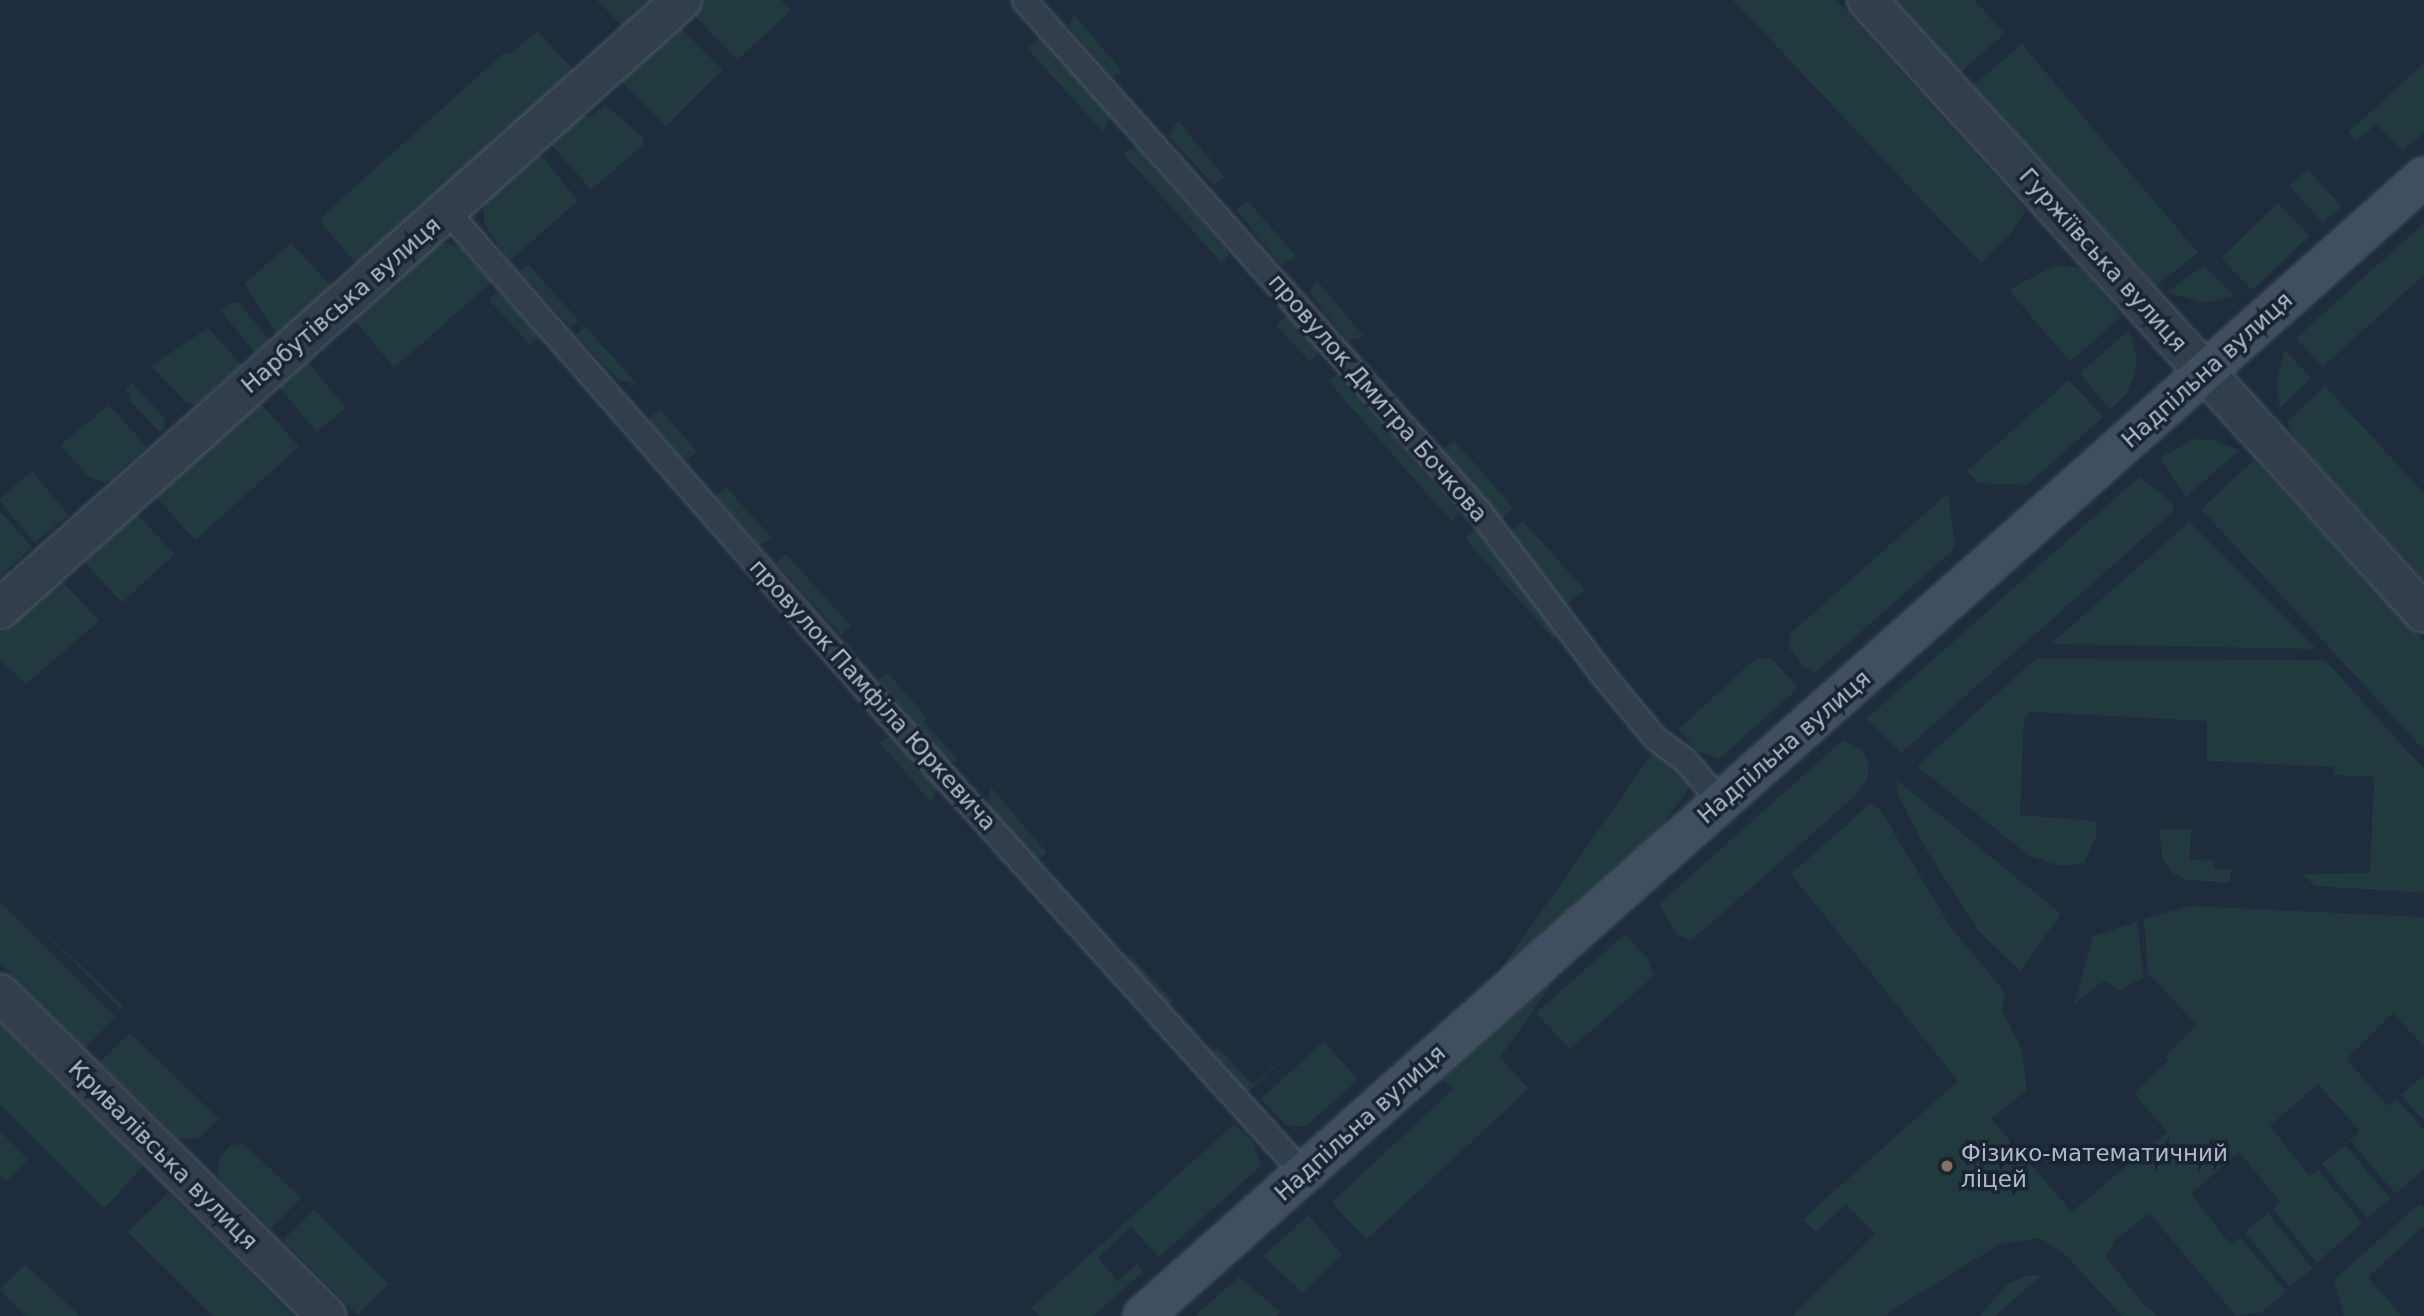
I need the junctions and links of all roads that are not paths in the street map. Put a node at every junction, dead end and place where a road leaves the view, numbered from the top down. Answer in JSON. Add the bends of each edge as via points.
{"nodes":[{"id":1,"x":682,"y":0,"type":"edge"},
{"id":2,"x":1024,"y":0,"type":"edge"},
{"id":3,"x":1867,"y":0,"type":"edge"},
{"id":4,"x":2424,"y":177,"type":"edge"},
{"id":5,"x":447,"y":211,"type":"junction"},
{"id":6,"x":2205,"y":372,"type":"junction"},
{"id":7,"x":0,"y":609,"type":"edge"},
{"id":8,"x":2424,"y":613,"type":"edge"},
{"id":9,"x":1721,"y":802,"type":"junction"},
{"id":10,"x":0,"y":994,"type":"edge"},
{"id":11,"x":1304,"y":1174,"type":"junction"},
{"id":12,"x":326,"y":1316,"type":"edge"},
{"id":13,"x":1143,"y":1316,"type":"edge"}],
"edges":[{"from":1,"to":5,"type":"street","name":"Нарбутівська вулиця"},
{"from":2,"to":9,"type":"lane","name":"провулок Дмитра Бочкова","via":[[1479,511],[1603,675],[1656,738],[1684,759]]},
{"from":3,"to":6,"type":"street","name":"Гуржіївська вулиця"},
{"from":4,"to":6,"type":"main road","name":"Надпільна вулиця"},
{"from":5,"to":7,"type":"street","name":"Нарбутівська вулиця"},
{"from":5,"to":11,"type":"lane","name":"провулок Памфіла Юркевича","via":[[873,697]]},
{"from":6,"to":8,"type":"street","name":"Гуржіївська вулиця"},
{"from":6,"to":9,"type":"main road","name":"Надпільна вулиця"},
{"from":9,"to":11,"type":"main road","name":"Надпільна вулиця"},
{"from":10,"to":12,"type":"street","name":"Кривалівська вулиця"},
{"from":11,"to":13,"type":"main road","name":"Надпільна вулиця"}]}
